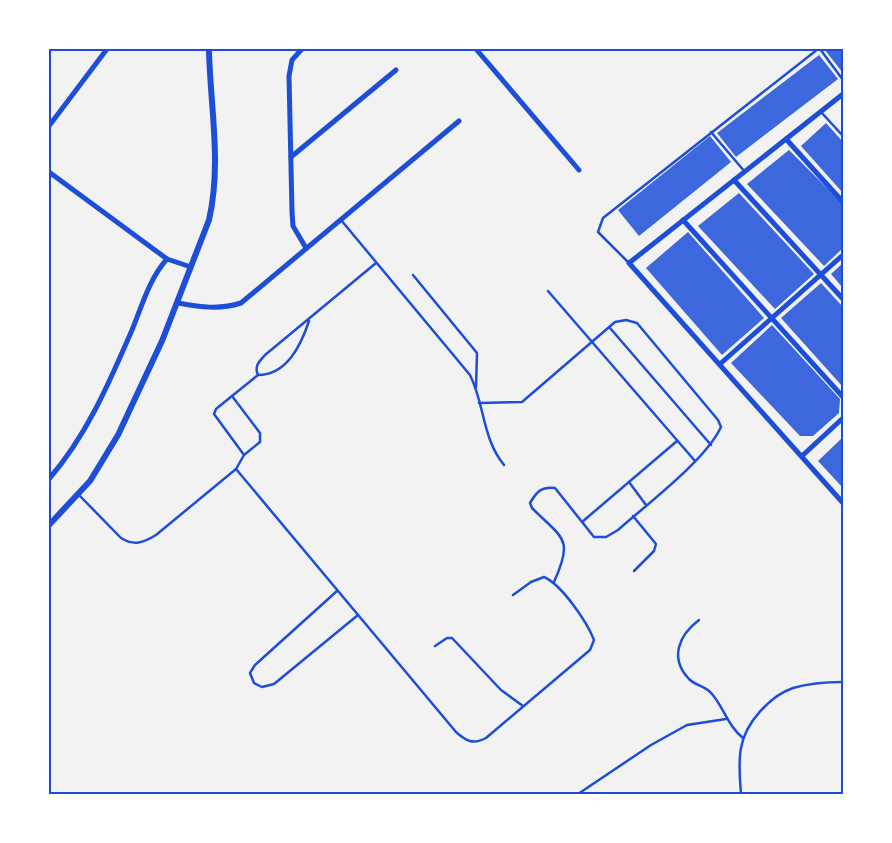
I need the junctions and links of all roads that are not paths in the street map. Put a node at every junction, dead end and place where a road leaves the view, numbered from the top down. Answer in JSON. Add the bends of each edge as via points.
{"nodes":[{"id":1,"x":107,"y":49,"type":"edge"},
{"id":2,"x":209,"y":49,"type":"edge"},
{"id":3,"x":302,"y":49,"type":"edge"},
{"id":4,"x":476,"y":49,"type":"edge"},
{"id":5,"x":819,"y":49,"type":"edge"},
{"id":6,"x":396,"y":70,"type":"dead end"},
{"id":7,"x":843,"y":80,"type":"edge"},
{"id":8,"x":843,"y":94,"type":"edge"},
{"id":9,"x":821,"y":112,"type":"junction"},
{"id":10,"x":459,"y":121,"type":"dead end"},
{"id":11,"x":49,"y":126,"type":"edge"},
{"id":12,"x":711,"y":132,"type":"junction"},
{"id":13,"x":843,"y":136,"type":"edge"},
{"id":14,"x":786,"y":139,"type":"junction"},
{"id":15,"x":291,"y":157,"type":"junction"},
{"id":16,"x":579,"y":170,"type":"dead end"},
{"id":17,"x":49,"y":172,"type":"edge"},
{"id":18,"x":745,"y":172,"type":"junction"},
{"id":19,"x":734,"y":180,"type":"junction"},
{"id":20,"x":843,"y":202,"type":"edge"},
{"id":21,"x":341,"y":220,"type":"junction"},
{"id":22,"x":683,"y":220,"type":"junction"},
{"id":23,"x":306,"y":248,"type":"junction"},
{"id":24,"x":843,"y":255,"type":"edge"},
{"id":25,"x":167,"y":259,"type":"junction"},
{"id":26,"x":376,"y":263,"type":"junction"},
{"id":27,"x":629,"y":263,"type":"junction"},
{"id":28,"x":191,"y":267,"type":"junction"},
{"id":29,"x":413,"y":275,"type":"dead end"},
{"id":30,"x":821,"y":275,"type":"junction"},
{"id":31,"x":548,"y":291,"type":"dead end"},
{"id":32,"x":843,"y":299,"type":"edge"},
{"id":33,"x":178,"y":303,"type":"junction"},
{"id":34,"x":772,"y":318,"type":"junction"},
{"id":35,"x":309,"y":321,"type":"junction"},
{"id":36,"x":610,"y":328,"type":"junction"},
{"id":37,"x":592,"y":342,"type":"junction"},
{"id":38,"x":720,"y":364,"type":"junction"},
{"id":39,"x":258,"y":375,"type":"junction"},
{"id":40,"x":476,"y":388,"type":"junction"},
{"id":41,"x":232,"y":396,"type":"junction"},
{"id":42,"x":843,"y":397,"type":"edge"},
{"id":43,"x":479,"y":403,"type":"junction"},
{"id":44,"x":843,"y":418,"type":"edge"},
{"id":45,"x":678,"y":441,"type":"junction"},
{"id":46,"x":711,"y":445,"type":"junction"},
{"id":47,"x":244,"y":456,"type":"junction"},
{"id":48,"x":802,"y":456,"type":"junction"},
{"id":49,"x":695,"y":461,"type":"junction"},
{"id":50,"x":504,"y":465,"type":"dead end"},
{"id":51,"x":236,"y":469,"type":"junction"},
{"id":52,"x":49,"y":479,"type":"edge"},
{"id":53,"x":629,"y":482,"type":"junction"},
{"id":54,"x":78,"y":494,"type":"junction"},
{"id":55,"x":843,"y":503,"type":"edge"},
{"id":56,"x":646,"y":505,"type":"junction"},
{"id":57,"x":633,"y":516,"type":"junction"},
{"id":58,"x":582,"y":522,"type":"junction"},
{"id":59,"x":49,"y":525,"type":"edge"},
{"id":60,"x":634,"y":571,"type":"dead end"},
{"id":61,"x":554,"y":582,"type":"junction"},
{"id":62,"x":337,"y":591,"type":"junction"},
{"id":63,"x":513,"y":595,"type":"dead end"},
{"id":64,"x":358,"y":615,"type":"junction"},
{"id":65,"x":699,"y":620,"type":"dead end"},
{"id":66,"x":435,"y":646,"type":"dead end"},
{"id":67,"x":843,"y":682,"type":"edge"},
{"id":68,"x":523,"y":706,"type":"junction"},
{"id":69,"x":726,"y":719,"type":"junction"},
{"id":70,"x":744,"y":738,"type":"junction"},
{"id":71,"x":578,"y":794,"type":"edge"},
{"id":72,"x":741,"y":794,"type":"edge"}],
"edges":[{"from":1,"to":11,"type":"street"},
{"from":2,"to":28,"type":"street","via":[[215,148],[214,191],[209,220]]},
{"from":3,"to":15,"type":"street","via":[[292,60],[290,69]]},
{"from":4,"to":16,"type":"street"},
{"from":5,"to":7,"type":"lane"},
{"from":5,"to":12,"type":"lane"},
{"from":6,"to":15,"type":"street"},
{"from":8,"to":9,"type":"street"},
{"from":9,"to":13,"type":"lane"},
{"from":9,"to":14,"type":"street"},
{"from":10,"to":21,"type":"street"},
{"from":12,"to":18,"type":"lane"},
{"from":12,"to":27,"type":"lane","via":[[600,222],[600,235]]},
{"from":14,"to":18,"type":"street"},
{"from":14,"to":20,"type":"street"},
{"from":15,"to":23,"type":"street","via":[[294,226]]},
{"from":17,"to":25,"type":"street"},
{"from":18,"to":19,"type":"street"},
{"from":19,"to":22,"type":"street"},
{"from":19,"to":30,"type":"street"},
{"from":21,"to":23,"type":"street"},
{"from":21,"to":26,"type":"lane"},
{"from":22,"to":27,"type":"street"},
{"from":22,"to":34,"type":"street"},
{"from":23,"to":33,"type":"street","via":[[241,303],[225,308],[205,308]]},
{"from":24,"to":30,"type":"street"},
{"from":25,"to":28,"type":"street"},
{"from":25,"to":52,"type":"street","via":[[147,292],[87,427]]},
{"from":26,"to":35,"type":"lane"},
{"from":26,"to":40,"type":"lane","via":[[462,365]]},
{"from":27,"to":38,"type":"street"},
{"from":28,"to":33,"type":"street"},
{"from":29,"to":40,"type":"lane","via":[[477,353]]},
{"from":30,"to":32,"type":"street"},
{"from":30,"to":34,"type":"street"},
{"from":31,"to":37,"type":"lane"},
{"from":33,"to":54,"type":"street","via":[[118,435],[107,456]]},
{"from":34,"to":38,"type":"street"},
{"from":34,"to":42,"type":"street"},
{"from":35,"to":39,"type":"lane","via":[[258,362]]},
{"from":35,"to":39,"type":"lane","via":[[292,358],[273,372]]},
{"from":36,"to":37,"type":"lane"},
{"from":36,"to":46,"type":"lane"},
{"from":36,"to":46,"type":"lane","via":[[616,322],[637,322],[718,420],[721,427]]},
{"from":37,"to":43,"type":"lane","via":[[522,402]]},
{"from":37,"to":45,"type":"lane"},
{"from":38,"to":48,"type":"street"},
{"from":39,"to":41,"type":"lane"},
{"from":40,"to":43,"type":"lane"},
{"from":41,"to":47,"type":"lane","via":[[261,437],[260,442]]},
{"from":41,"to":47,"type":"lane","via":[[214,414]]},
{"from":43,"to":50,"type":"lane","via":[[486,434]]},
{"from":44,"to":48,"type":"street"},
{"from":45,"to":49,"type":"lane"},
{"from":45,"to":53,"type":"lane"},
{"from":46,"to":49,"type":"lane"},
{"from":47,"to":51,"type":"lane"},
{"from":48,"to":55,"type":"street"},
{"from":49,"to":56,"type":"lane"},
{"from":51,"to":54,"type":"lane","via":[[145,542],[121,538]]},
{"from":51,"to":62,"type":"lane"},
{"from":53,"to":56,"type":"lane"},
{"from":53,"to":58,"type":"lane"},
{"from":54,"to":59,"type":"street"},
{"from":56,"to":57,"type":"lane"},
{"from":57,"to":58,"type":"lane","via":[[606,537],[594,537]]},
{"from":57,"to":60,"type":"lane","via":[[656,544],[654,551]]},
{"from":58,"to":61,"type":"lane","via":[[555,488],[544,487],[530,502],[565,544],[564,559]]},
{"from":61,"to":63,"type":"lane","via":[[544,577]]},
{"from":61,"to":68,"type":"lane","via":[[590,629],[594,640],[590,650]]},
{"from":62,"to":64,"type":"lane"},
{"from":62,"to":64,"type":"lane","via":[[255,665],[250,673],[254,683],[262,687],[274,684]]},
{"from":64,"to":68,"type":"lane","via":[[469,742],[486,738]]},
{"from":65,"to":69,"type":"lane","via":[[681,637],[679,659],[690,680],[712,693]]},
{"from":66,"to":68,"type":"lane","via":[[452,638],[501,690]]},
{"from":67,"to":70,"type":"lane","via":[[822,682],[791,689],[764,709]]},
{"from":69,"to":70,"type":"lane"},
{"from":69,"to":71,"type":"lane","via":[[687,725]]},
{"from":70,"to":72,"type":"lane"}]}
